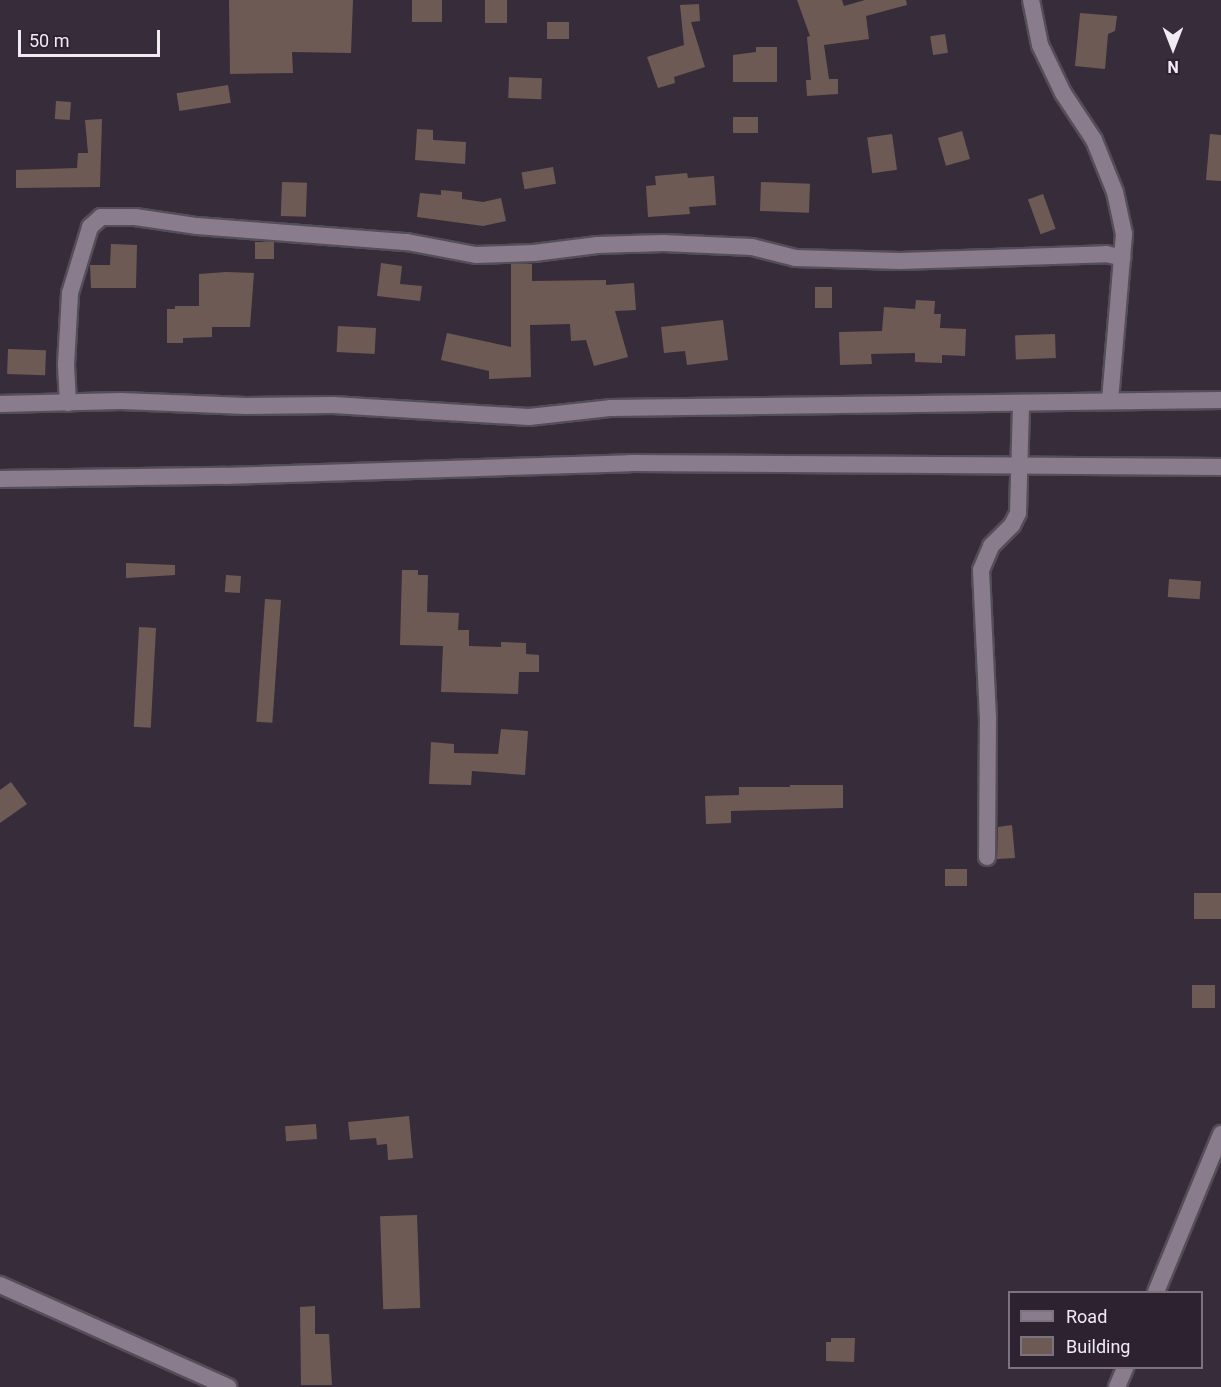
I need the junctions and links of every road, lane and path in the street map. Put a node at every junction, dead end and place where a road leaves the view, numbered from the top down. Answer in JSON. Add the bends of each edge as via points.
{"nodes":[{"id":1,"x":1031,"y":0,"type":"edge"},
{"id":2,"x":1123,"y":258,"type":"junction"},
{"id":3,"x":1110,"y":400,"type":"junction"},
{"id":4,"x":1221,"y":400,"type":"edge"},
{"id":5,"x":68,"y":403,"type":"junction"},
{"id":6,"x":1021,"y":403,"type":"junction"},
{"id":7,"x":0,"y":404,"type":"edge"},
{"id":8,"x":1020,"y":465,"type":"junction"},
{"id":9,"x":1221,"y":467,"type":"edge"},
{"id":10,"x":0,"y":479,"type":"edge"},
{"id":11,"x":987,"y":857,"type":"dead end"},
{"id":12,"x":1221,"y":1134,"type":"edge"},
{"id":13,"x":0,"y":1285,"type":"edge"},
{"id":14,"x":1157,"y":1291,"type":"edge"},
{"id":15,"x":1125,"y":1369,"type":"edge"},
{"id":16,"x":228,"y":1387,"type":"edge"},
{"id":17,"x":1117,"y":1387,"type":"edge"}],
"edges":[{"from":1,"to":2,"type":"street","via":[[1040,45],[1094,140],[1116,192],[1124,234]]},
{"from":2,"to":3,"type":"street"},
{"from":2,"to":5,"type":"street","via":[[1106,254],[911,261],[795,258],[752,247],[663,243],[597,244],[534,253],[476,255],[407,242],[197,226],[135,217],[101,218],[90,227],[70,293]]},
{"from":3,"to":4,"type":"street"},
{"from":3,"to":6,"type":"street"},
{"from":5,"to":6,"type":"street","via":[[365,405],[529,417],[610,408]]},
{"from":5,"to":7,"type":"street"},
{"from":6,"to":8,"type":"street"},
{"from":8,"to":9,"type":"street"},
{"from":8,"to":10,"type":"street","via":[[630,463]]},
{"from":8,"to":11,"type":"street","via":[[1018,513],[991,546],[981,570],[988,719]]},
{"from":12,"to":14,"type":"street"},
{"from":13,"to":16,"type":"street"},
{"from":15,"to":17,"type":"street"}]}
